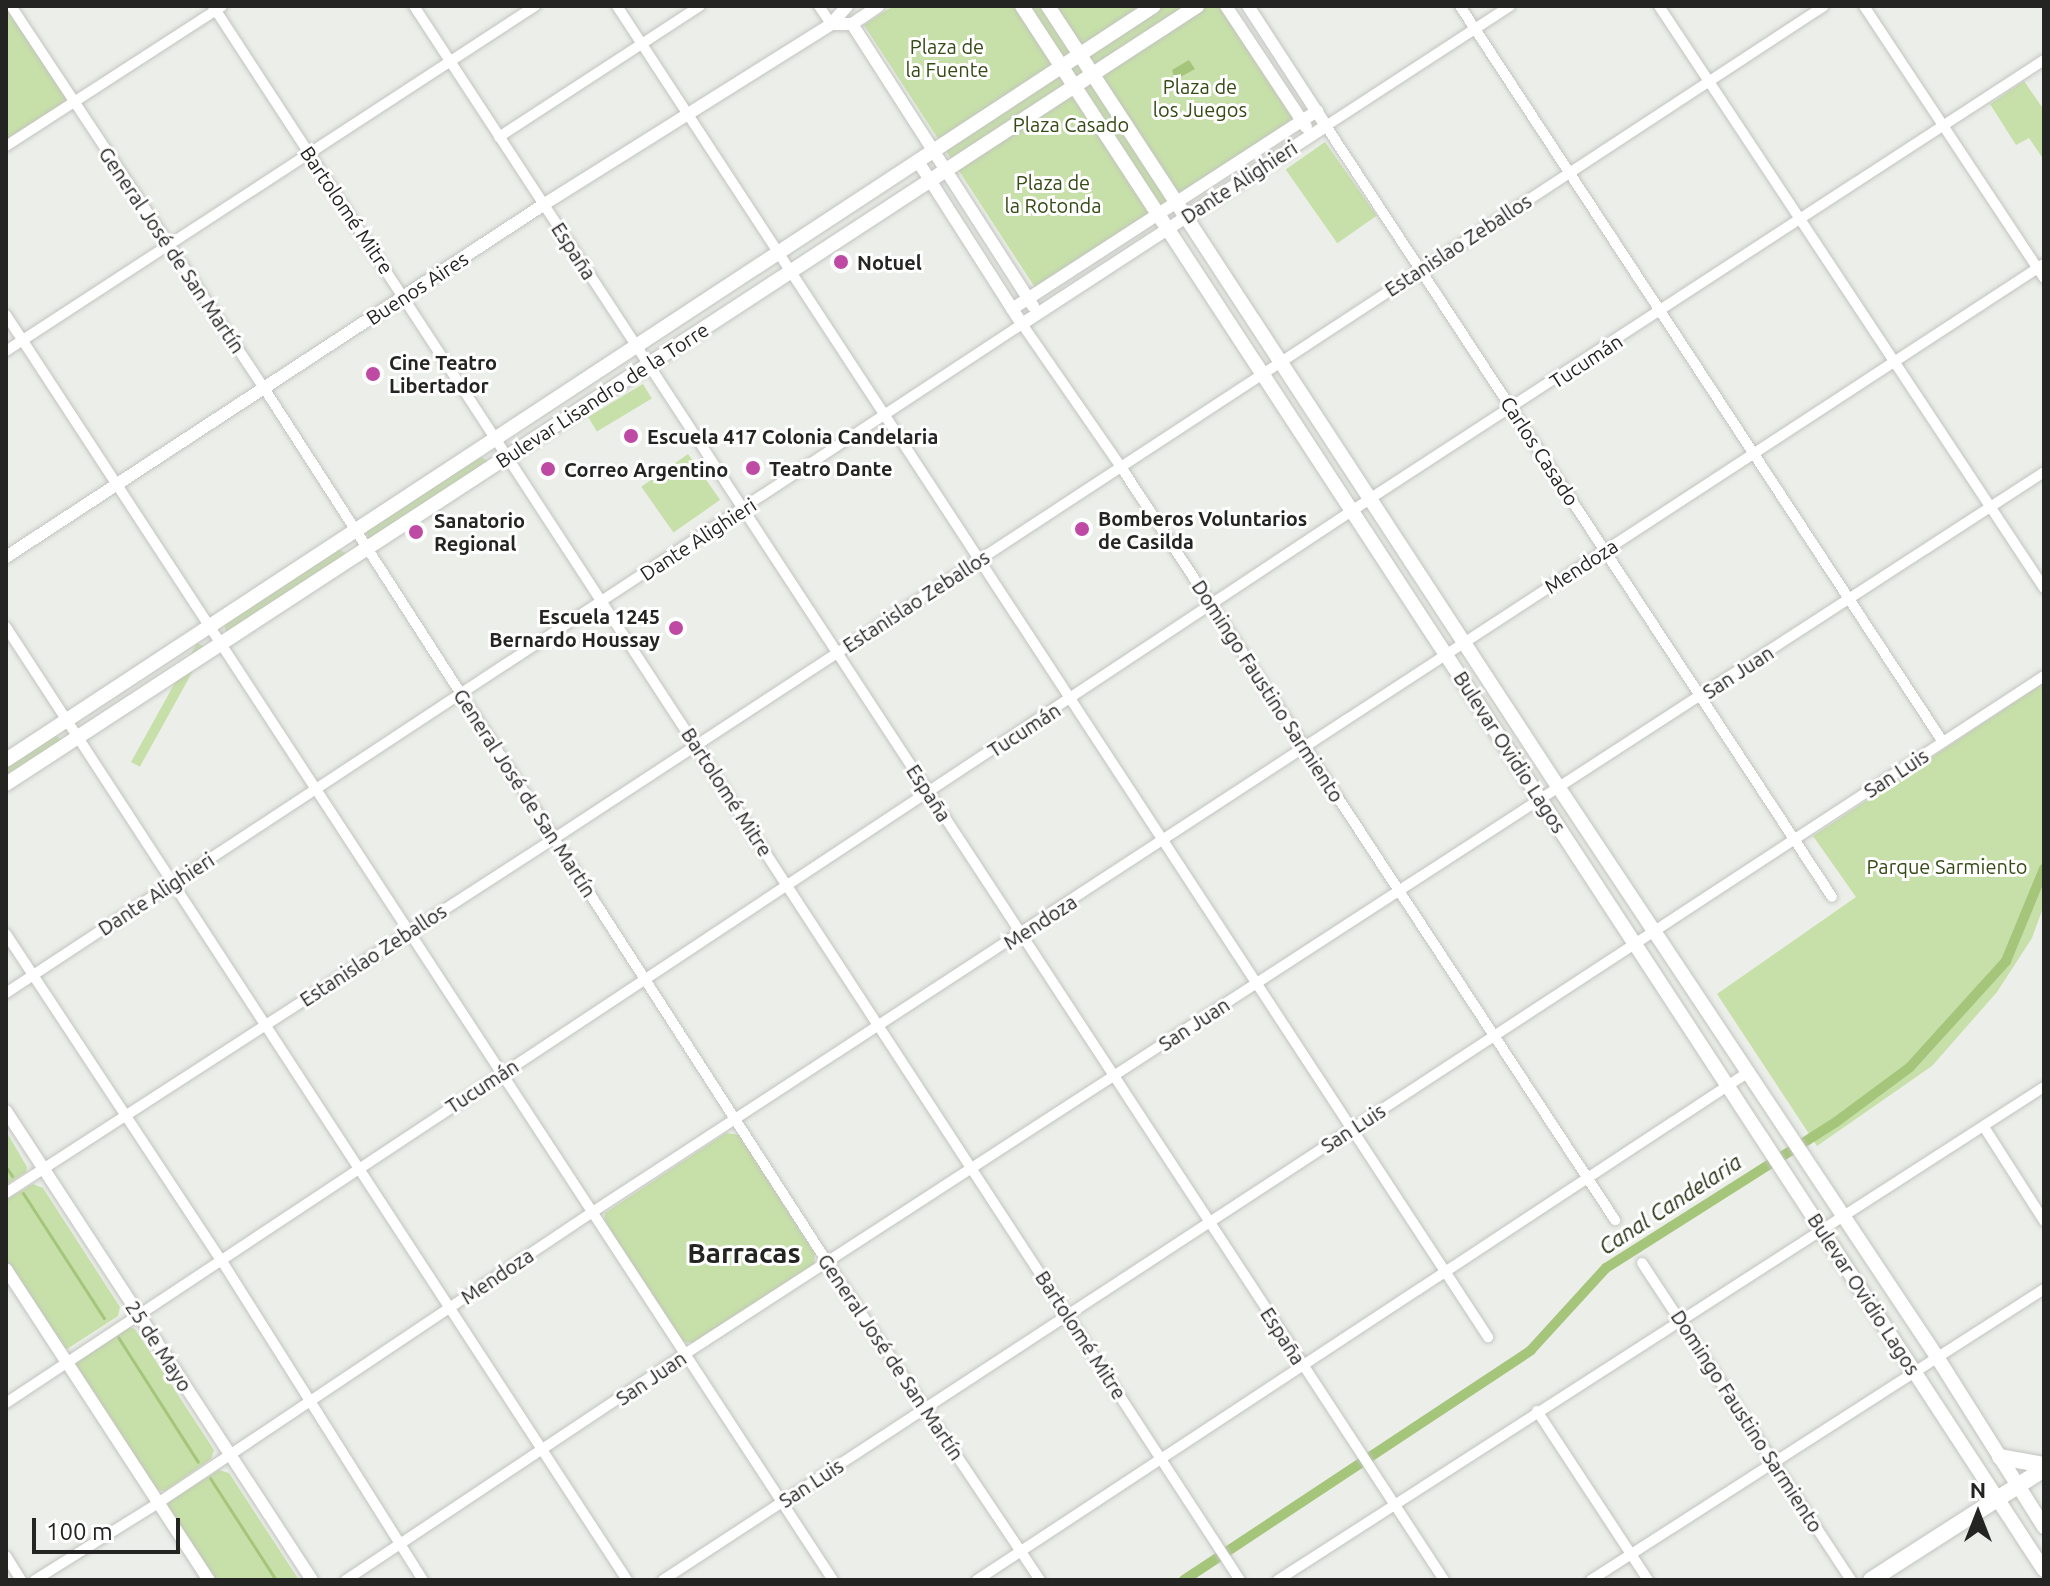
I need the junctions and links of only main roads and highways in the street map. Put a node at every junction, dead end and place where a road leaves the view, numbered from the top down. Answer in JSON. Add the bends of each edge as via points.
{"nodes":[{"id":1,"x":1022,"y":6,"type":"edge"},
{"id":2,"x":1048,"y":6,"type":"edge"},
{"id":3,"x":1154,"y":6,"type":"edge"},
{"id":4,"x":1197,"y":6,"type":"edge"},
{"id":5,"x":1080,"y":54,"type":"junction"},
{"id":6,"x":1061,"y":66,"type":"junction"},
{"id":7,"x":1093,"y":75,"type":"junction"},
{"id":8,"x":1075,"y":87,"type":"junction"},
{"id":9,"x":6,"y":760,"type":"edge"},
{"id":10,"x":6,"y":784,"type":"edge"},
{"id":11,"x":2000,"y":1457,"type":"junction"},
{"id":12,"x":2044,"y":1467,"type":"edge"},
{"id":13,"x":2019,"y":1485,"type":"junction"},
{"id":14,"x":1997,"y":1498,"type":"junction"},
{"id":15,"x":2044,"y":1527,"type":"edge"},
{"id":16,"x":2044,"y":1570,"type":"edge"},
{"id":17,"x":1871,"y":1580,"type":"edge"}],
"edges":[{"from":1,"to":6,"type":"main road","name":"Bulevar Ovidio Lagos"},
{"from":2,"to":5,"type":"main road","name":"Bulevar Ovidio Lagos"},
{"from":3,"to":5,"type":"main road","name":"Bulevar Lisandro de la Torre"},
{"from":4,"to":7,"type":"main road","name":"Bulevar Lisandro de la Torre"},
{"from":5,"to":6,"type":"main road","name":"Bulevar Lisandro de la Torre"},
{"from":5,"to":7,"type":"main road","name":"Bulevar Ovidio Lagos"},
{"from":6,"to":8,"type":"main road","name":"Bulevar Ovidio Lagos"},
{"from":6,"to":9,"type":"main road","name":"Bulevar Lisandro de la Torre"},
{"from":7,"to":8,"type":"main road","name":"Bulevar Lisandro de la Torre"},
{"from":7,"to":11,"type":"main road","name":"Bulevar Ovidio Lagos"},
{"from":8,"to":10,"type":"main road","name":"Bulevar Lisandro de la Torre"},
{"from":8,"to":14,"type":"main road","name":"Bulevar Ovidio Lagos"},
{"from":11,"to":12,"type":"highway"},
{"from":11,"to":13,"type":"main road","name":"Bulevar Ovidio Lagos"},
{"from":12,"to":13,"type":"highway"},
{"from":13,"to":14,"type":"highway"},
{"from":13,"to":15,"type":"main road","name":"Bulevar Ovidio Lagos"},
{"from":14,"to":16,"type":"main road","name":"Bulevar Ovidio Lagos"},
{"from":14,"to":17,"type":"highway"}]}
